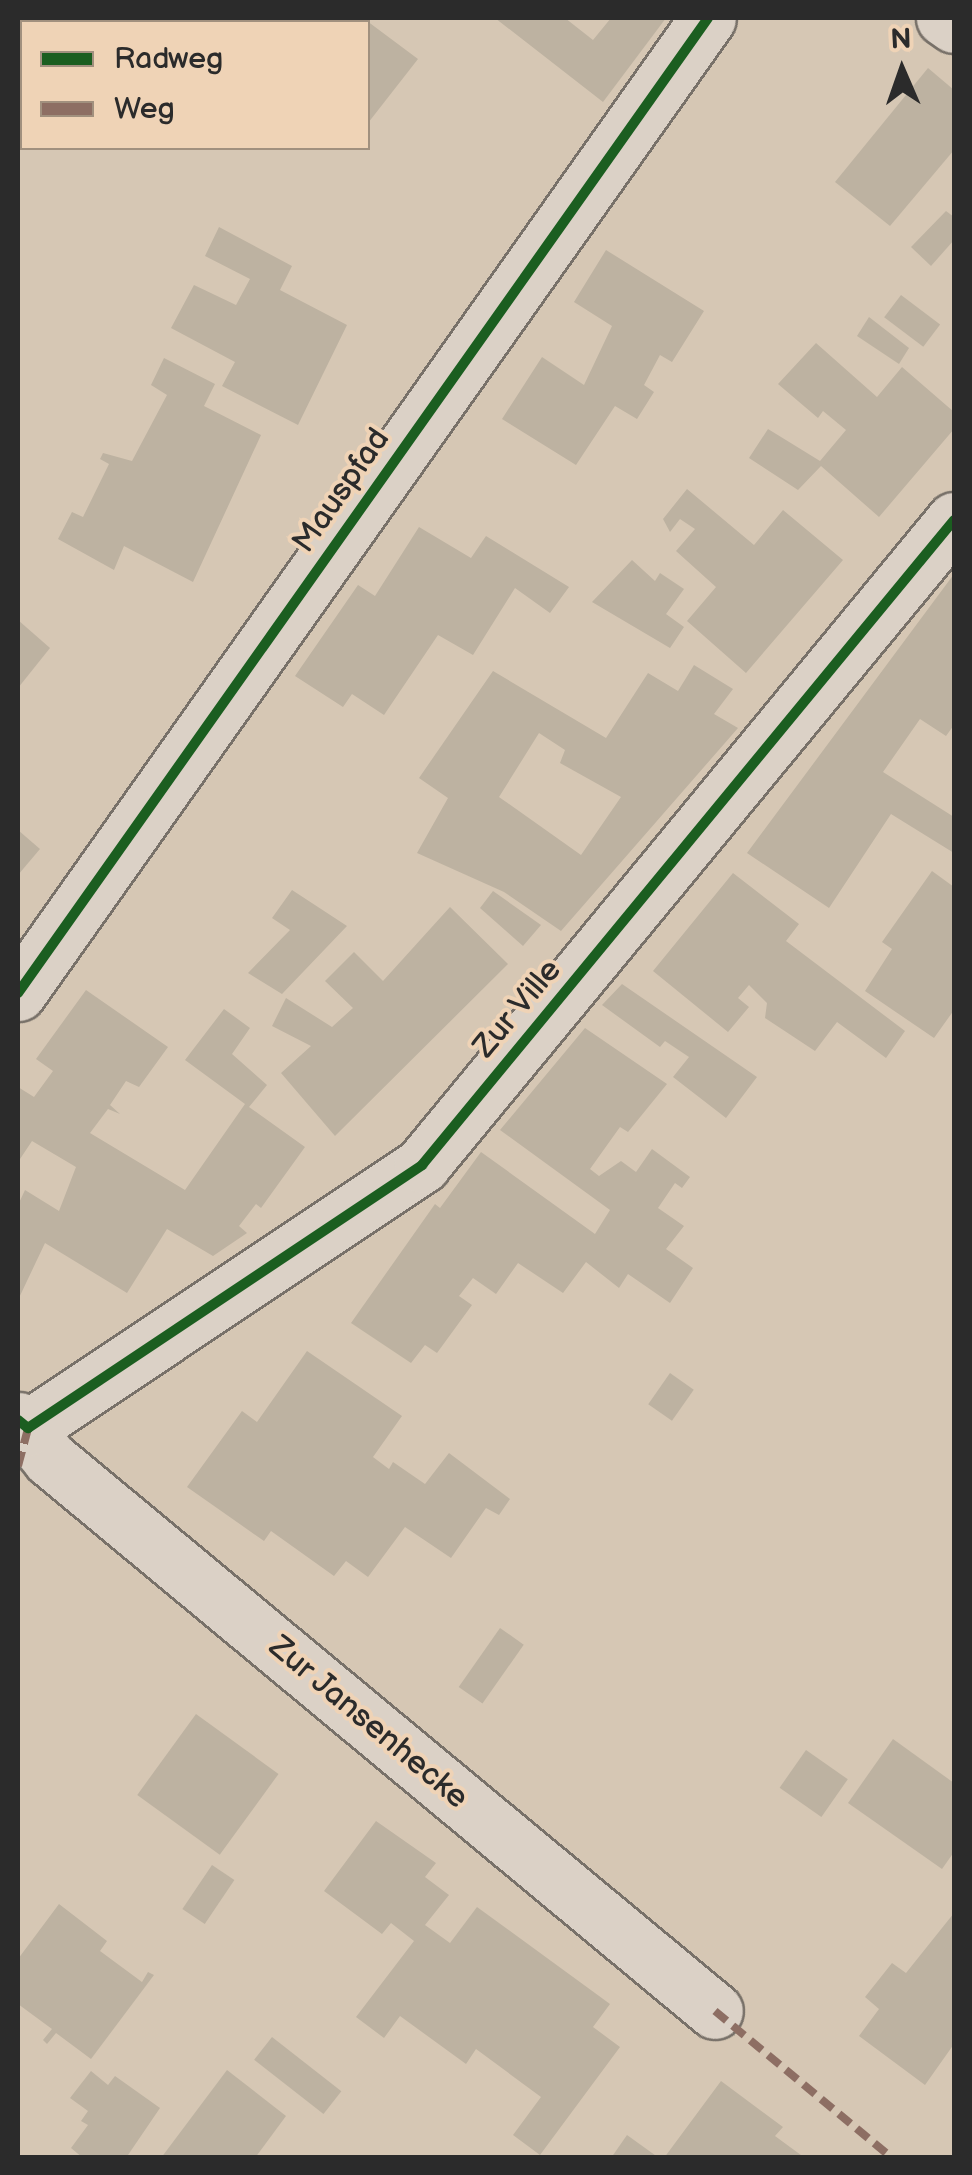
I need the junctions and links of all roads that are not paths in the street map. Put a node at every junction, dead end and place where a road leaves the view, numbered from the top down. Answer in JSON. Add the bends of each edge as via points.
{"nodes":[{"id":1,"x":708,"y":18,"type":"edge"},
{"id":2,"x":944,"y":18,"type":"edge"},
{"id":3,"x":954,"y":26,"type":"edge"},
{"id":4,"x":954,"y":520,"type":"edge"},
{"id":5,"x":18,"y":993,"type":"edge"},
{"id":6,"x":22,"y":1424,"type":"edge"},
{"id":7,"x":715,"y":2011,"type":"dead end"}],
"edges":[{"from":1,"to":5,"type":"street","name":"Mauspfad"},
{"from":2,"to":3,"type":"street"},
{"from":4,"to":6,"type":"street","name":"Zur Ville","via":[[422,1165]]},
{"from":6,"to":7,"type":"street","name":"Zur Jansenhecke","via":[[50,1459]]}]}
